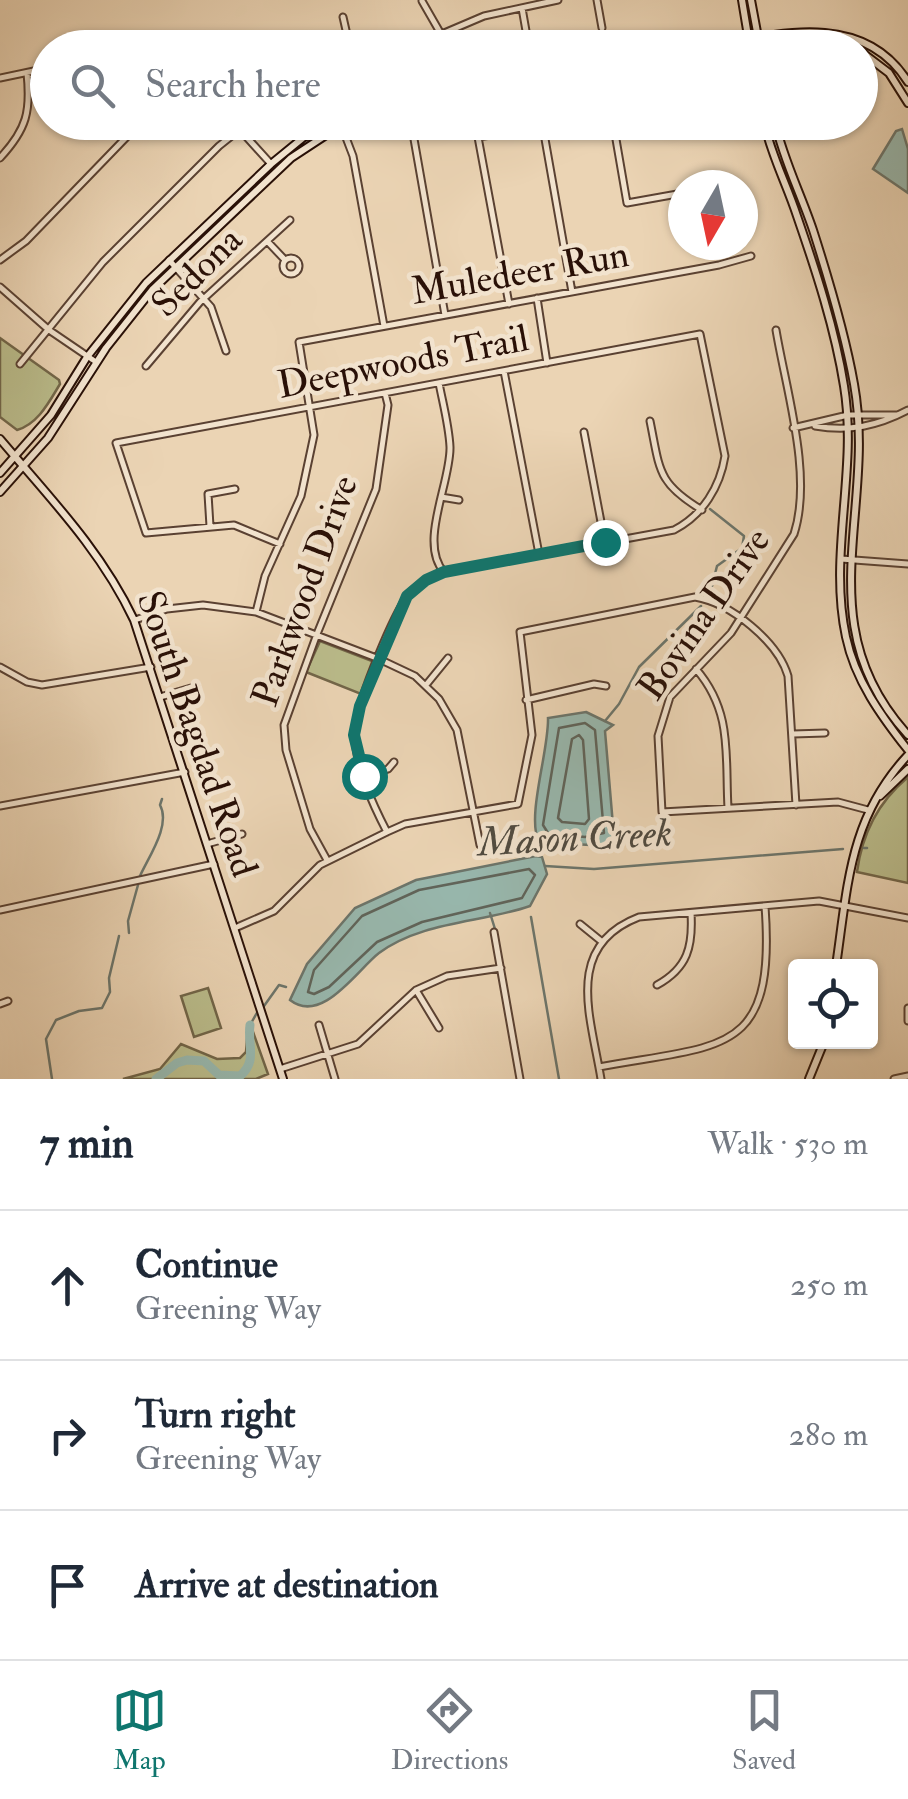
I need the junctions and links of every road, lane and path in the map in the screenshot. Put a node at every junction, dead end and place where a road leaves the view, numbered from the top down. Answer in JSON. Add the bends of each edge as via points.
{"nodes":[{"id":1,"x":558,"y":0,"type":"edge"},
{"id":2,"x":597,"y":0,"type":"edge"},
{"id":3,"x":742,"y":0,"type":"edge"},
{"id":4,"x":752,"y":0,"type":"edge"},
{"id":5,"x":422,"y":1,"type":"edge"},
{"id":6,"x":522,"y":8,"type":"junction"},
{"id":7,"x":343,"y":17,"type":"dead end"},
{"id":8,"x":602,"y":28,"type":"dead end"},
{"id":9,"x":346,"y":30,"type":"edge"},
{"id":10,"x":439,"y":30,"type":"edge"},
{"id":11,"x":446,"y":30,"type":"edge"},
{"id":12,"x":526,"y":30,"type":"edge"},
{"id":13,"x":747,"y":30,"type":"edge"},
{"id":14,"x":757,"y":30,"type":"edge"},
{"id":15,"x":878,"y":52,"type":"edge"},
{"id":16,"x":878,"y":65,"type":"edge"},
{"id":17,"x":30,"y":71,"type":"edge"},
{"id":18,"x":27,"y":72,"type":"junction"},
{"id":19,"x":0,"y":78,"type":"edge"},
{"id":20,"x":908,"y":82,"type":"edge"},
{"id":21,"x":908,"y":103,"type":"edge"},
{"id":22,"x":124,"y":140,"type":"edge"},
{"id":23,"x":230,"y":140,"type":"edge"},
{"id":24,"x":249,"y":140,"type":"edge"},
{"id":25,"x":300,"y":140,"type":"edge"},
{"id":26,"x":318,"y":140,"type":"edge"},
{"id":27,"x":347,"y":140,"type":"edge"},
{"id":28,"x":413,"y":140,"type":"edge"},
{"id":29,"x":479,"y":140,"type":"edge"},
{"id":30,"x":545,"y":140,"type":"edge"},
{"id":31,"x":616,"y":140,"type":"edge"},
{"id":32,"x":770,"y":140,"type":"edge"},
{"id":33,"x":780,"y":140,"type":"edge"},
{"id":34,"x":0,"y":158,"type":"edge"},
{"id":35,"x":271,"y":164,"type":"junction"},
{"id":36,"x":668,"y":195,"type":"edge"},
{"id":37,"x":290,"y":220,"type":"dead end"},
{"id":38,"x":267,"y":241,"type":"junction"},
{"id":39,"x":0,"y":260,"type":"edge"},
{"id":40,"x":285,"y":260,"type":"dead end"},
{"id":41,"x":731,"y":260,"type":"edge"},
{"id":42,"x":172,"y":263,"type":"junction"},
{"id":43,"x":0,"y":287,"type":"edge"},
{"id":44,"x":572,"y":292,"type":"junction"},
{"id":45,"x":204,"y":298,"type":"junction"},
{"id":46,"x":537,"y":298,"type":"junction"},
{"id":47,"x":508,"y":304,"type":"junction"},
{"id":48,"x":445,"y":315,"type":"junction"},
{"id":49,"x":384,"y":326,"type":"junction"},
{"id":50,"x":49,"y":330,"type":"junction"},
{"id":51,"x":776,"y":330,"type":"dead end"},
{"id":52,"x":226,"y":351,"type":"dead end"},
{"id":53,"x":88,"y":357,"type":"junction"},
{"id":54,"x":96,"y":362,"type":"junction"},
{"id":55,"x":547,"y":362,"type":"junction"},
{"id":56,"x":20,"y":364,"type":"dead end"},
{"id":57,"x":146,"y":366,"type":"dead end"},
{"id":58,"x":504,"y":371,"type":"junction"},
{"id":59,"x":439,"y":383,"type":"junction"},
{"id":60,"x":384,"y":393,"type":"junction"},
{"id":61,"x":310,"y":407,"type":"junction"},
{"id":62,"x":908,"y":410,"type":"edge"},
{"id":63,"x":858,"y":414,"type":"junction"},
{"id":64,"x":51,"y":415,"type":"junction"},
{"id":65,"x":848,"y":416,"type":"junction"},
{"id":66,"x":897,"y":416,"type":"junction"},
{"id":67,"x":60,"y":420,"type":"junction"},
{"id":68,"x":650,"y":421,"type":"dead end"},
{"id":69,"x":812,"y":425,"type":"junction"},
{"id":70,"x":849,"y":427,"type":"junction"},
{"id":71,"x":859,"y":427,"type":"junction"},
{"id":72,"x":793,"y":428,"type":"junction"},
{"id":73,"x":584,"y":432,"type":"dead end"},
{"id":74,"x":0,"y":439,"type":"edge"},
{"id":75,"x":15,"y":457,"type":"junction"},
{"id":76,"x":24,"y":466,"type":"junction"},
{"id":77,"x":0,"y":473,"type":"edge"},
{"id":78,"x":234,"y":489,"type":"dead end"},
{"id":79,"x":0,"y":492,"type":"edge"},
{"id":80,"x":441,"y":497,"type":"junction"},
{"id":81,"x":459,"y":500,"type":"dead end"},
{"id":82,"x":702,"y":510,"type":"junction"},
{"id":83,"x":210,"y":526,"type":"junction"},
{"id":84,"x":605,"y":542,"type":"junction"},
{"id":85,"x":280,"y":544,"type":"junction"},
{"id":86,"x":539,"y":554,"type":"junction"},
{"id":87,"x":840,"y":559,"type":"junction"},
{"id":88,"x":850,"y":560,"type":"junction"},
{"id":89,"x":908,"y":564,"type":"edge"},
{"id":90,"x":444,"y":572,"type":"junction"},
{"id":91,"x":256,"y":612,"type":"junction"},
{"id":92,"x":134,"y":620,"type":"junction"},
{"id":93,"x":740,"y":620,"type":"junction"},
{"id":94,"x":316,"y":634,"type":"junction"},
{"id":95,"x":379,"y":658,"type":"junction"},
{"id":96,"x":448,"y":658,"type":"dead end"},
{"id":97,"x":0,"y":667,"type":"edge"},
{"id":98,"x":151,"y":667,"type":"junction"},
{"id":99,"x":696,"y":668,"type":"junction"},
{"id":100,"x":426,"y":685,"type":"junction"},
{"id":101,"x":606,"y":686,"type":"dead end"},
{"id":102,"x":191,"y":688,"type":"dead end"},
{"id":103,"x":160,"y":697,"type":"junction"},
{"id":104,"x":526,"y":700,"type":"junction"},
{"id":105,"x":825,"y":732,"type":"dead end"},
{"id":106,"x":792,"y":734,"type":"junction"},
{"id":107,"x":908,"y":735,"type":"edge"},
{"id":108,"x":908,"y":752,"type":"edge"},
{"id":109,"x":394,"y":762,"type":"dead end"},
{"id":110,"x":908,"y":769,"type":"edge"},
{"id":111,"x":185,"y":772,"type":"junction"},
{"id":112,"x":364,"y":776,"type":"junction"},
{"id":113,"x":796,"y":804,"type":"junction"},
{"id":114,"x":0,"y":806,"type":"edge"},
{"id":115,"x":870,"y":807,"type":"junction"},
{"id":116,"x":728,"y":808,"type":"junction"},
{"id":117,"x":474,"y":812,"type":"junction"},
{"id":118,"x":386,"y":832,"type":"junction"},
{"id":119,"x":242,"y":834,"type":"dead end"},
{"id":120,"x":208,"y":844,"type":"junction"},
{"id":121,"x":480,"y":845,"type":"dead end"},
{"id":122,"x":326,"y":860,"type":"junction"},
{"id":123,"x":214,"y":864,"type":"junction"},
{"id":124,"x":845,"y":905,"type":"junction"},
{"id":125,"x":765,"y":906,"type":"junction"},
{"id":126,"x":0,"y":910,"type":"edge"},
{"id":127,"x":691,"y":912,"type":"junction"},
{"id":128,"x":908,"y":918,"type":"edge"},
{"id":129,"x":580,"y":924,"type":"dead end"},
{"id":130,"x":235,"y":928,"type":"junction"},
{"id":131,"x":494,"y":932,"type":"dead end"},
{"id":132,"x":602,"y":941,"type":"junction"},
{"id":133,"x":837,"y":959,"type":"edge"},
{"id":134,"x":501,"y":968,"type":"junction"},
{"id":135,"x":657,"y":985,"type":"dead end"},
{"id":136,"x":416,"y":990,"type":"junction"},
{"id":137,"x":8,"y":1001,"type":"dead end"},
{"id":138,"x":0,"y":1004,"type":"edge"},
{"id":139,"x":908,"y":1008,"type":"edge"},
{"id":140,"x":908,"y":1021,"type":"edge"},
{"id":141,"x":318,"y":1026,"type":"dead end"},
{"id":142,"x":439,"y":1028,"type":"dead end"},
{"id":143,"x":821,"y":1049,"type":"edge"},
{"id":144,"x":327,"y":1055,"type":"junction"},
{"id":145,"x":599,"y":1067,"type":"junction"},
{"id":146,"x":280,"y":1069,"type":"junction"},
{"id":147,"x":908,"y":1076,"type":"edge"},
{"id":148,"x":283,"y":1079,"type":"edge"},
{"id":149,"x":335,"y":1079,"type":"edge"},
{"id":150,"x":520,"y":1079,"type":"edge"},
{"id":151,"x":600,"y":1079,"type":"edge"},
{"id":152,"x":808,"y":1079,"type":"edge"},
{"id":153,"x":894,"y":1079,"type":"edge"}],
"edges":[{"from":1,"to":6,"type":"street"},
{"from":2,"to":8,"type":"street"},
{"from":3,"to":13,"type":"main road"},
{"from":4,"to":14,"type":"main road"},
{"from":5,"to":10,"type":"street"},
{"from":6,"to":11,"type":"street"},
{"from":6,"to":12,"type":"street"},
{"from":7,"to":9,"type":"street"},
{"from":15,"to":20,"type":"main road"},
{"from":16,"to":21,"type":"main road"},
{"from":17,"to":18,"type":"street"},
{"from":18,"to":19,"type":"street"},
{"from":18,"to":34,"type":"street","via":[[26,123]]},
{"from":22,"to":39,"type":"street","via":[[26,242]]},
{"from":23,"to":50,"type":"street","via":[[102,262]]},
{"from":24,"to":35,"type":"street"},
{"from":25,"to":35,"type":"main road"},
{"from":26,"to":42,"type":"main road"},
{"from":27,"to":49,"type":"street"},
{"from":28,"to":48,"type":"street"},
{"from":29,"to":47,"type":"street"},
{"from":30,"to":44,"type":"street"},
{"from":31,"to":36,"type":"street","via":[[628,203]]},
{"from":32,"to":65,"type":"main road","via":[[839,357]]},
{"from":33,"to":63,"type":"main road","via":[[834,305]]},
{"from":35,"to":42,"type":"main road"},
{"from":37,"to":38,"type":"street","name":"Sedona"},
{"from":38,"to":40,"type":"street"},
{"from":38,"to":45,"type":"street","name":"Sedona"},
{"from":41,"to":44,"type":"street","name":"Muledeer Run"},
{"from":42,"to":45,"type":"street"},
{"from":42,"to":53,"type":"main road","via":[[128,304]]},
{"from":42,"to":54,"type":"main road"},
{"from":43,"to":50,"type":"street"},
{"from":44,"to":46,"type":"street","name":"Muledeer Run"},
{"from":45,"to":52,"type":"street"},
{"from":45,"to":57,"type":"street","name":"Sedona"},
{"from":46,"to":47,"type":"street","name":"Muledeer Run"},
{"from":46,"to":55,"type":"street"},
{"from":47,"to":48,"type":"street","name":"Muledeer Run"},
{"from":48,"to":49,"type":"street","name":"Muledeer Run"},
{"from":49,"to":61,"type":"street","name":"Muledeer Run","via":[[299,342]]},
{"from":50,"to":53,"type":"street"},
{"from":50,"to":56,"type":"street"},
{"from":51,"to":72,"type":"street","name":"Bovina Drive"},
{"from":53,"to":54,"type":"street"},
{"from":53,"to":64,"type":"main road"},
{"from":54,"to":67,"type":"main road"},
{"from":55,"to":58,"type":"street","name":"Deepwoods Trail"},
{"from":55,"to":82,"type":"street","name":"Deepwoods Trail","via":[[700,334],[726,456]]},
{"from":58,"to":59,"type":"street","name":"Deepwoods Trail"},
{"from":58,"to":86,"type":"street"},
{"from":59,"to":60,"type":"street","name":"Deepwoods Trail"},
{"from":59,"to":80,"type":"street","via":[[450,446]]},
{"from":60,"to":61,"type":"street","name":"Deepwoods Trail"},
{"from":60,"to":94,"type":"street","name":"Parkwood Drive","via":[[376,489]]},
{"from":61,"to":83,"type":"street","name":"Deepwoods Trail","via":[[116,443],[146,533]]},
{"from":61,"to":85,"type":"street","via":[[311,450]]},
{"from":62,"to":66,"type":"street"},
{"from":63,"to":65,"type":"street"},
{"from":63,"to":66,"type":"street"},
{"from":63,"to":71,"type":"main road"},
{"from":64,"to":67,"type":"main road"},
{"from":64,"to":75,"type":"main road"},
{"from":65,"to":69,"type":"street"},
{"from":65,"to":70,"type":"main road"},
{"from":66,"to":71,"type":"street"},
{"from":67,"to":76,"type":"main road"},
{"from":68,"to":82,"type":"street","via":[[664,480]]},
{"from":69,"to":70,"type":"street"},
{"from":69,"to":72,"type":"street"},
{"from":70,"to":71,"type":"street"},
{"from":70,"to":87,"type":"main road"},
{"from":71,"to":88,"type":"main road"},
{"from":72,"to":93,"type":"street","name":"Bovina Drive","via":[[803,492],[799,520]]},
{"from":73,"to":84,"type":"street"},
{"from":74,"to":75,"type":"main road","name":"South Bagdad Road"},
{"from":75,"to":76,"type":"main road","name":"South Bagdad Road"},
{"from":75,"to":77,"type":"main road"},
{"from":76,"to":79,"type":"main road"},
{"from":76,"to":92,"type":"main road","name":"South Bagdad Road","via":[[95,552]]},
{"from":78,"to":83,"type":"street","via":[[208,494]]},
{"from":80,"to":81,"type":"street"},
{"from":80,"to":90,"type":"street","via":[[435,540]]},
{"from":82,"to":84,"type":"street","via":[[674,530]]},
{"from":83,"to":85,"type":"street","via":[[241,527]]},
{"from":84,"to":86,"type":"street"},
{"from":85,"to":91,"type":"street"},
{"from":86,"to":90,"type":"street"},
{"from":87,"to":88,"type":"street"},
{"from":87,"to":108,"type":"main road","via":[[842,611],[856,669]]},
{"from":88,"to":89,"type":"street"},
{"from":88,"to":107,"type":"main road","via":[[852,616],[862,653],[879,696]]},
{"from":90,"to":95,"type":"street","via":[[407,596]]},
{"from":91,"to":92,"type":"street","via":[[202,605]]},
{"from":91,"to":94,"type":"street"},
{"from":92,"to":98,"type":"main road","name":"South Bagdad Road"},
{"from":93,"to":99,"type":"street","name":"Bovina Drive"},
{"from":93,"to":104,"type":"street","via":[[695,597],[520,632]]},
{"from":93,"to":106,"type":"street","via":[[782,657]]},
{"from":94,"to":95,"type":"street"},
{"from":94,"to":122,"type":"street","name":"Parkwood Drive","via":[[287,710],[284,738],[310,829]]},
{"from":95,"to":100,"type":"street"},
{"from":95,"to":112,"type":"street","via":[[354,728]]},
{"from":96,"to":100,"type":"street"},
{"from":97,"to":98,"type":"street","via":[[42,685]]},
{"from":98,"to":103,"type":"main road","name":"South Bagdad Road"},
{"from":99,"to":116,"type":"street","via":[[721,708]]},
{"from":99,"to":116,"type":"street","name":"Bovina Drive","via":[[661,719],[662,812]]},
{"from":100,"to":117,"type":"street","via":[[457,730]]},
{"from":101,"to":104,"type":"street"},
{"from":102,"to":103,"type":"street"},
{"from":103,"to":111,"type":"main road","name":"South Bagdad Road"},
{"from":104,"to":117,"type":"street","via":[[532,735],[518,804]]},
{"from":105,"to":106,"type":"street"},
{"from":106,"to":113,"type":"street"},
{"from":108,"to":115,"type":"main road"},
{"from":109,"to":112,"type":"street"},
{"from":110,"to":115,"type":"main road"},
{"from":111,"to":114,"type":"street"},
{"from":111,"to":120,"type":"main road","name":"South Bagdad Road"},
{"from":112,"to":118,"type":"street"},
{"from":113,"to":115,"type":"street"},
{"from":113,"to":116,"type":"street"},
{"from":115,"to":124,"type":"main road","via":[[855,844]]},
{"from":117,"to":118,"type":"street"},
{"from":117,"to":121,"type":"street"},
{"from":118,"to":122,"type":"street"},
{"from":119,"to":120,"type":"street"},
{"from":120,"to":123,"type":"main road","name":"South Bagdad Road"},
{"from":122,"to":130,"type":"street","via":[[274,911]]},
{"from":123,"to":126,"type":"street"},
{"from":123,"to":130,"type":"main road","name":"South Bagdad Road"},
{"from":124,"to":125,"type":"street"},
{"from":124,"to":128,"type":"street"},
{"from":124,"to":133,"type":"main road"},
{"from":125,"to":127,"type":"street"},
{"from":125,"to":145,"type":"street","via":[[761,996],[745,1026],[718,1045]]},
{"from":127,"to":132,"type":"street","via":[[639,917]]},
{"from":127,"to":135,"type":"street","via":[[688,955]]},
{"from":129,"to":132,"type":"street"},
{"from":130,"to":146,"type":"main road","name":"South Bagdad Road"},
{"from":131,"to":134,"type":"street"},
{"from":132,"to":145,"type":"street","via":[[590,962],[587,992]]},
{"from":134,"to":136,"type":"street","via":[[448,976]]},
{"from":134,"to":150,"type":"street"},
{"from":136,"to":142,"type":"street"},
{"from":136,"to":144,"type":"street","via":[[358,1044]]},
{"from":137,"to":138,"type":"street"},
{"from":139,"to":140,"type":"street"},
{"from":141,"to":144,"type":"street"},
{"from":143,"to":152,"type":"main road"},
{"from":144,"to":146,"type":"street"},
{"from":144,"to":149,"type":"street"},
{"from":145,"to":151,"type":"street"},
{"from":146,"to":148,"type":"main road","name":"South Bagdad Road"},
{"from":147,"to":153,"type":"street"}]}
